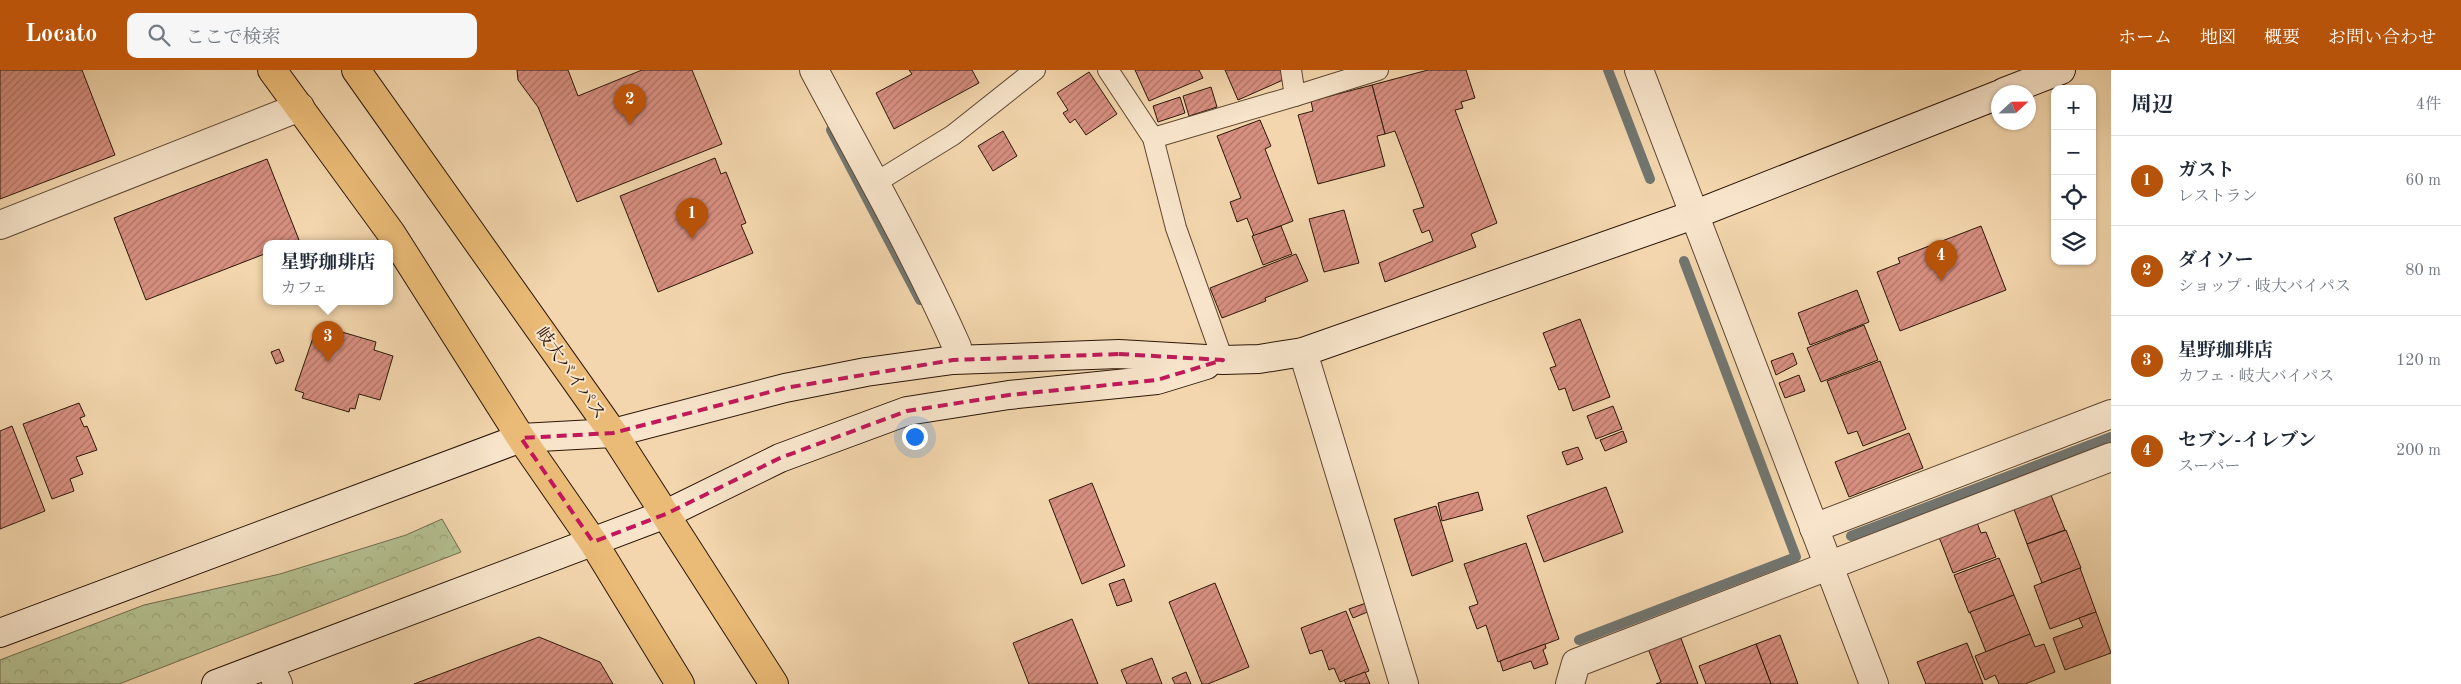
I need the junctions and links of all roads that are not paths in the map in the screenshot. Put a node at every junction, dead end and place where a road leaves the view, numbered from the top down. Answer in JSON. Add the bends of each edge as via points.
{"nodes":[{"id":1,"x":272,"y":70,"type":"edge"},
{"id":2,"x":356,"y":70,"type":"edge"},
{"id":3,"x":814,"y":70,"type":"edge"},
{"id":4,"x":1035,"y":70,"type":"edge"},
{"id":5,"x":1108,"y":70,"type":"edge"},
{"id":6,"x":1291,"y":70,"type":"edge"},
{"id":7,"x":1378,"y":70,"type":"edge"},
{"id":8,"x":1640,"y":70,"type":"edge"},
{"id":9,"x":2061,"y":70,"type":"edge"},
{"id":10,"x":2022,"y":85,"type":"edge"},
{"id":11,"x":1295,"y":96,"type":"junction"},
{"id":12,"x":1991,"y":98,"type":"edge"},
{"id":13,"x":300,"y":107,"type":"junction"},
{"id":14,"x":1153,"y":138,"type":"junction"},
{"id":15,"x":875,"y":183,"type":"junction"},
{"id":16,"x":1696,"y":214,"type":"junction"},
{"id":17,"x":0,"y":225,"type":"edge"},
{"id":18,"x":1303,"y":352,"type":"junction"},
{"id":19,"x":953,"y":360,"type":"junction"},
{"id":20,"x":1223,"y":360,"type":"junction"},
{"id":21,"x":2111,"y":414,"type":"edge"},
{"id":22,"x":613,"y":433,"type":"junction"},
{"id":23,"x":521,"y":438,"type":"junction"},
{"id":24,"x":2111,"y":457,"type":"edge"},
{"id":25,"x":666,"y":514,"type":"junction"},
{"id":26,"x":1814,"y":528,"type":"junction"},
{"id":27,"x":593,"y":542,"type":"junction"},
{"id":28,"x":1828,"y":566,"type":"junction"},
{"id":29,"x":0,"y":633,"type":"edge"},
{"id":30,"x":274,"y":674,"type":"edge"},
{"id":31,"x":216,"y":684,"type":"edge"},
{"id":32,"x":680,"y":684,"type":"edge"},
{"id":33,"x":774,"y":684,"type":"edge"},
{"id":34,"x":1404,"y":684,"type":"edge"},
{"id":35,"x":1570,"y":684,"type":"edge"},
{"id":36,"x":1874,"y":684,"type":"edge"}],
"edges":[{"from":1,"to":13,"type":"highway"},
{"from":2,"to":22,"type":"highway","name":"岐大バイパス"},
{"from":3,"to":15,"type":"street"},
{"from":4,"to":15,"type":"lane","via":[[953,135]]},
{"from":5,"to":14,"type":"lane"},
{"from":6,"to":11,"type":"lane"},
{"from":7,"to":11,"type":"lane"},
{"from":8,"to":16,"type":"street"},
{"from":9,"to":10,"type":"street"},
{"from":11,"to":14,"type":"lane"},
{"from":12,"to":16,"type":"street"},
{"from":13,"to":17,"type":"street"},
{"from":13,"to":23,"type":"highway","via":[[390,233]]},
{"from":14,"to":20,"type":"lane","via":[[1176,228]]},
{"from":15,"to":19,"type":"street","via":[[957,347]]},
{"from":16,"to":18,"type":"street"},
{"from":16,"to":26,"type":"street"},
{"from":18,"to":20,"type":"street","via":[[1259,359]]},
{"from":18,"to":34,"type":"street"},
{"from":19,"to":20,"type":"street","via":[[1119,354]]},
{"from":19,"to":22,"type":"street","via":[[785,388]]},
{"from":20,"to":25,"type":"street","via":[[1157,380],[1009,395],[907,411],[780,458]]},
{"from":21,"to":26,"type":"street"},
{"from":22,"to":23,"type":"street"},
{"from":22,"to":25,"type":"highway","name":"岐大バイパス"},
{"from":23,"to":27,"type":"highway"},
{"from":23,"to":29,"type":"street"},
{"from":24,"to":28,"type":"street"},
{"from":25,"to":27,"type":"street"},
{"from":25,"to":33,"type":"highway","name":"岐大バイパス"},
{"from":26,"to":28,"type":"street"},
{"from":27,"to":30,"type":"street"},
{"from":27,"to":32,"type":"highway"},
{"from":28,"to":35,"type":"street","via":[[1576,663]]},
{"from":28,"to":36,"type":"street"},
{"from":30,"to":31,"type":"street"}]}
